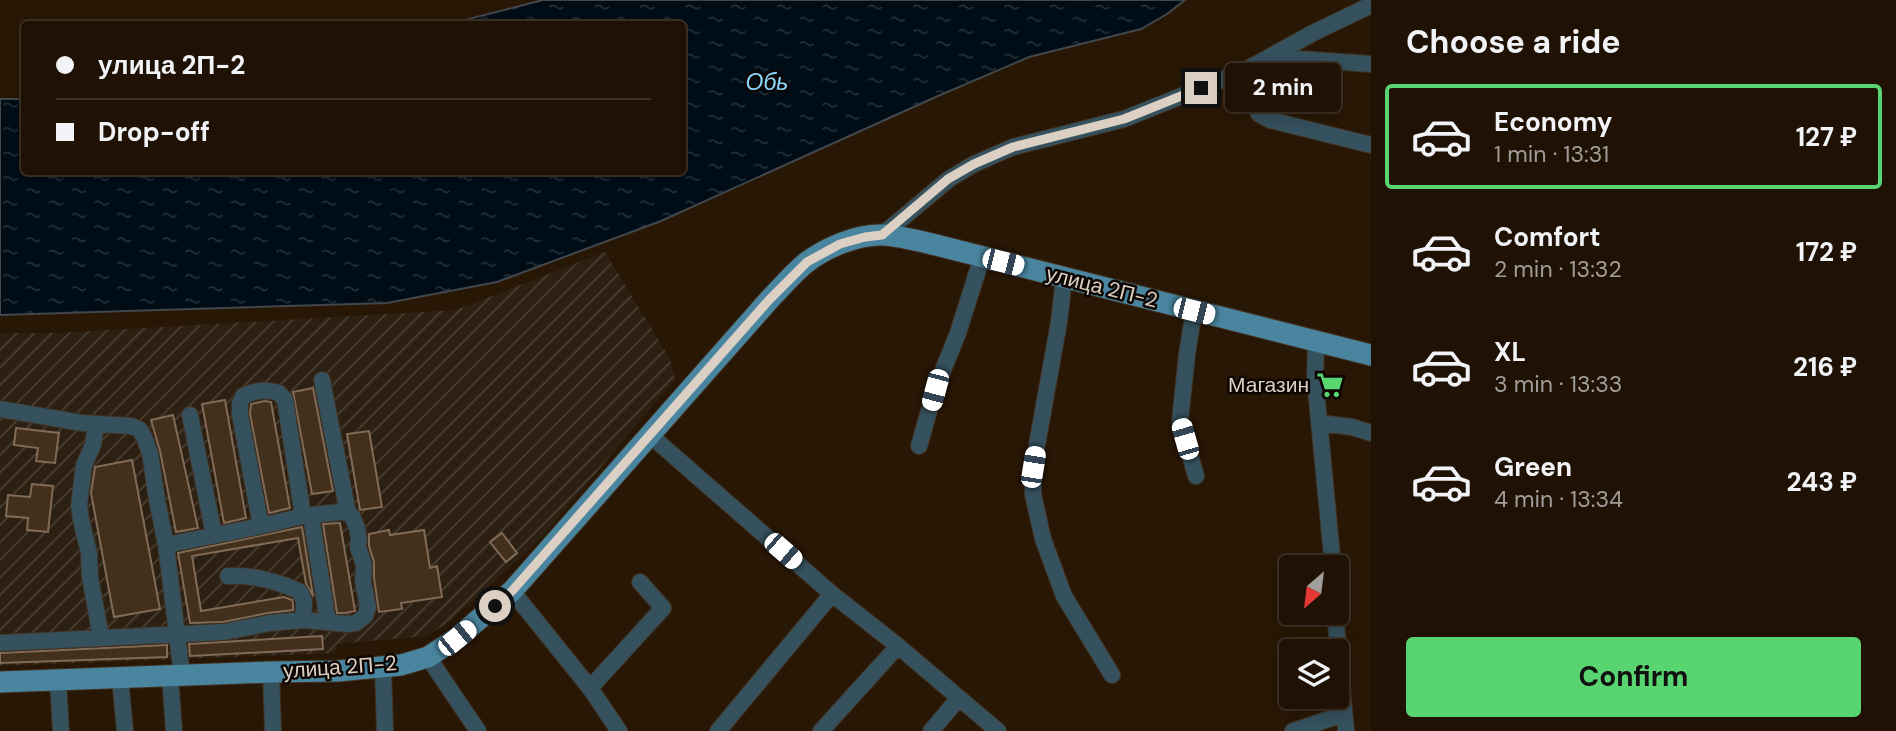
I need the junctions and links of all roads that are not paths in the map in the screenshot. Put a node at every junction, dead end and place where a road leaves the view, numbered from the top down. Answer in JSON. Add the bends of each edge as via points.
{"nodes":[{"id":1,"x":1371,"y":5,"type":"edge"},
{"id":2,"x":1371,"y":64,"type":"edge"},
{"id":3,"x":1249,"y":68,"type":"junction"},
{"id":4,"x":1371,"y":145,"type":"edge"},
{"id":5,"x":882,"y":235,"type":"junction"},
{"id":6,"x":982,"y":257,"type":"junction"},
{"id":7,"x":1064,"y":278,"type":"junction"},
{"id":8,"x":1194,"y":311,"type":"junction"},
{"id":9,"x":1316,"y":342,"type":"junction"},
{"id":10,"x":1371,"y":355,"type":"edge"},
{"id":11,"x":322,"y":380,"type":"dead end"},
{"id":12,"x":0,"y":408,"type":"edge"},
{"id":13,"x":190,"y":415,"type":"dead end"},
{"id":14,"x":1319,"y":423,"type":"junction"},
{"id":15,"x":96,"y":424,"type":"junction"},
{"id":16,"x":1371,"y":433,"type":"edge"},
{"id":17,"x":650,"y":436,"type":"junction"},
{"id":18,"x":919,"y":446,"type":"dead end"},
{"id":19,"x":1196,"y":476,"type":"dead end"},
{"id":20,"x":348,"y":513,"type":"junction"},
{"id":21,"x":307,"y":516,"type":"junction"},
{"id":22,"x":261,"y":526,"type":"junction"},
{"id":23,"x":214,"y":535,"type":"junction"},
{"id":24,"x":166,"y":545,"type":"junction"},
{"id":25,"x":1332,"y":555,"type":"edge"},
{"id":26,"x":228,"y":576,"type":"dead end"},
{"id":27,"x":640,"y":582,"type":"dead end"},
{"id":28,"x":512,"y":591,"type":"junction"},
{"id":29,"x":832,"y":594,"type":"junction"},
{"id":30,"x":303,"y":620,"type":"junction"},
{"id":31,"x":328,"y":622,"type":"junction"},
{"id":32,"x":1336,"y":625,"type":"edge"},
{"id":33,"x":177,"y":634,"type":"junction"},
{"id":34,"x":101,"y":637,"type":"junction"},
{"id":35,"x":0,"y":643,"type":"edge"},
{"id":36,"x":898,"y":646,"type":"junction"},
{"id":37,"x":428,"y":657,"type":"junction"},
{"id":38,"x":383,"y":667,"type":"junction"},
{"id":39,"x":271,"y":672,"type":"junction"},
{"id":40,"x":1112,"y":675,"type":"dead end"},
{"id":41,"x":176,"y":676,"type":"junction"},
{"id":42,"x":120,"y":678,"type":"junction"},
{"id":43,"x":58,"y":681,"type":"junction"},
{"id":44,"x":0,"y":682,"type":"edge"},
{"id":45,"x":590,"y":688,"type":"junction"},
{"id":46,"x":959,"y":698,"type":"junction"},
{"id":47,"x":1345,"y":723,"type":"edge"},
{"id":48,"x":61,"y":731,"type":"edge"},
{"id":49,"x":125,"y":731,"type":"edge"},
{"id":50,"x":174,"y":731,"type":"edge"},
{"id":51,"x":274,"y":731,"type":"edge"},
{"id":52,"x":385,"y":731,"type":"edge"},
{"id":53,"x":478,"y":731,"type":"edge"},
{"id":54,"x":620,"y":731,"type":"edge"},
{"id":55,"x":718,"y":731,"type":"edge"},
{"id":56,"x":821,"y":731,"type":"edge"},
{"id":57,"x":931,"y":731,"type":"edge"},
{"id":58,"x":998,"y":731,"type":"edge"},
{"id":59,"x":1293,"y":731,"type":"edge"}],
"edges":[{"from":1,"to":3,"type":"street"},
{"from":2,"to":3,"type":"street","via":[[1299,59]]},
{"from":3,"to":4,"type":"street","via":[[1259,114]]},
{"from":3,"to":5,"type":"street","via":[[1124,119],[1013,147],[974,164],[948,179]]},
{"from":5,"to":6,"type":"main road","name":"улица 2П-2"},
{"from":5,"to":17,"type":"main road","name":"улица 2П-2","via":[[840,244],[807,262]]},
{"from":6,"to":7,"type":"main road","name":"улица 2П-2"},
{"from":6,"to":18,"type":"street"},
{"from":7,"to":8,"type":"main road","name":"улица 2П-2"},
{"from":7,"to":40,"type":"street","via":[[1033,467],[1033,494],[1064,596]]},
{"from":8,"to":9,"type":"main road","name":"улица 2П-2"},
{"from":8,"to":19,"type":"street","via":[[1180,421]]},
{"from":9,"to":10,"type":"main road","name":"улица 2П-2"},
{"from":9,"to":14,"type":"street"},
{"from":11,"to":20,"type":"street"},
{"from":12,"to":15,"type":"street"},
{"from":13,"to":23,"type":"street"},
{"from":14,"to":16,"type":"street"},
{"from":14,"to":25,"type":"street"},
{"from":15,"to":24,"type":"street","via":[[131,426],[144,437]]},
{"from":15,"to":34,"type":"street","via":[[79,505]]},
{"from":17,"to":28,"type":"main road","name":"улица 2П-2"},
{"from":17,"to":29,"type":"street"},
{"from":20,"to":21,"type":"street"},
{"from":20,"to":31,"type":"street","via":[[357,528],[368,607],[356,623]]},
{"from":21,"to":22,"type":"street"},
{"from":21,"to":22,"type":"street","via":[[285,400],[271,390],[252,392],[243,396],[240,415]]},
{"from":21,"to":31,"type":"street"},
{"from":22,"to":23,"type":"street"},
{"from":23,"to":24,"type":"street"},
{"from":24,"to":33,"type":"street"},
{"from":26,"to":30,"type":"street","via":[[272,581],[300,592]]},
{"from":27,"to":45,"type":"street","via":[[663,608]]},
{"from":28,"to":37,"type":"main road","name":"улица 2П-2"},
{"from":28,"to":45,"type":"street"},
{"from":29,"to":36,"type":"street"},
{"from":29,"to":55,"type":"street"},
{"from":30,"to":31,"type":"street"},
{"from":30,"to":33,"type":"street"},
{"from":32,"to":47,"type":"street"},
{"from":33,"to":34,"type":"street"},
{"from":33,"to":41,"type":"street"},
{"from":34,"to":35,"type":"street"},
{"from":36,"to":46,"type":"street"},
{"from":36,"to":56,"type":"street"},
{"from":37,"to":38,"type":"main road","name":"улица 2П-2"},
{"from":37,"to":53,"type":"street"},
{"from":38,"to":39,"type":"main road","name":"улица 2П-2"},
{"from":38,"to":52,"type":"street"},
{"from":39,"to":41,"type":"main road","name":"улица 2П-2"},
{"from":39,"to":51,"type":"street"},
{"from":41,"to":42,"type":"main road","name":"улица 2П-2"},
{"from":41,"to":50,"type":"street"},
{"from":42,"to":43,"type":"main road","name":"улица 2П-2"},
{"from":42,"to":49,"type":"street"},
{"from":43,"to":44,"type":"main road","name":"улица 2П-2"},
{"from":43,"to":48,"type":"street"},
{"from":45,"to":54,"type":"street"},
{"from":46,"to":57,"type":"street"},
{"from":46,"to":58,"type":"street"},
{"from":47,"to":59,"type":"street"}]}
